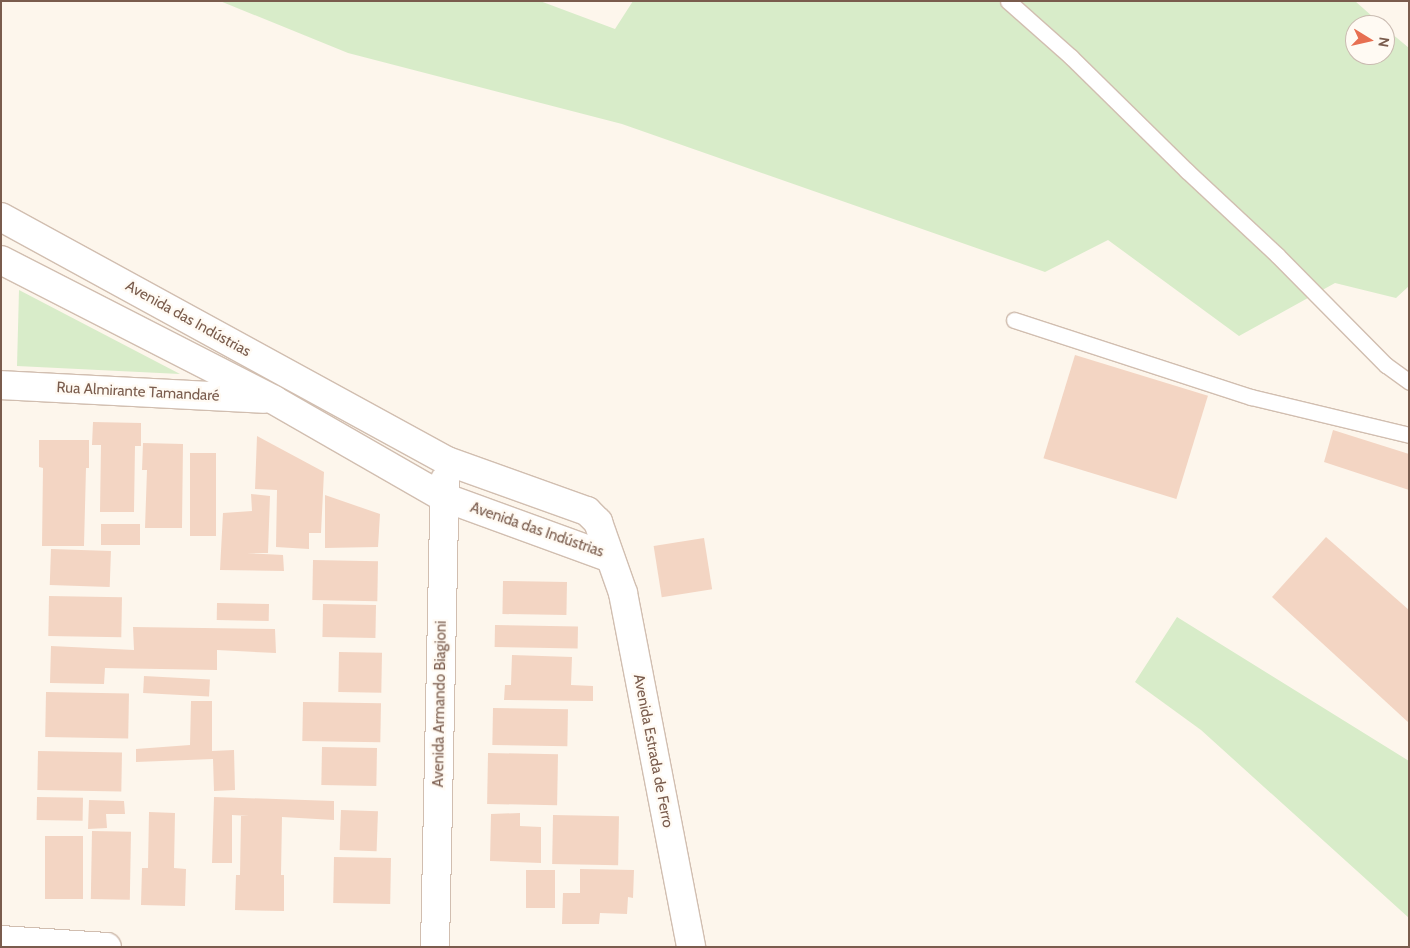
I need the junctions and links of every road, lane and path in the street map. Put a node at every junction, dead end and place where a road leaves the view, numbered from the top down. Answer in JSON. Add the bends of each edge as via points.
{"nodes":[{"id":1,"x":1008,"y":1,"type":"edge"},
{"id":2,"x":3,"y":222,"type":"edge"},
{"id":3,"x":1,"y":260,"type":"edge"},
{"id":4,"x":1014,"y":320,"type":"dead end"},
{"id":5,"x":1409,"y":382,"type":"edge"},
{"id":6,"x":1,"y":385,"type":"edge"},
{"id":7,"x":274,"y":400,"type":"junction"},
{"id":8,"x":1409,"y":435,"type":"edge"},
{"id":9,"x":447,"y":461,"type":"junction"},
{"id":10,"x":443,"y":497,"type":"junction"},
{"id":11,"x":608,"y":557,"type":"junction"},
{"id":12,"x":1,"y":940,"type":"edge"},
{"id":13,"x":107,"y":947,"type":"edge"},
{"id":14,"x":436,"y":947,"type":"edge"},
{"id":15,"x":691,"y":947,"type":"edge"}],
"edges":[{"from":1,"to":5,"type":"lane","via":[[1072,56],[1386,365]]},
{"from":2,"to":9,"type":"street","name":"Avenida das Indústrias"},
{"from":3,"to":7,"type":"street","name":"Avenida das Indústrias"},
{"from":4,"to":8,"type":"lane","via":[[1252,397]]},
{"from":6,"to":7,"type":"street","name":"Rua Almirante Tamandaré"},
{"from":7,"to":10,"type":"street","name":"Avenida das Indústrias"},
{"from":9,"to":10,"type":"street","name":"Avenida Armando Biagioni"},
{"from":9,"to":11,"type":"street","name":"Avenida das Indústrias","via":[[587,511],[598,522]]},
{"from":10,"to":11,"type":"street","name":"Avenida das Indústrias"},
{"from":10,"to":14,"type":"street","name":"Avenida Armando Biagioni"},
{"from":11,"to":15,"type":"street","name":"Avenida Estrada de Ferro","via":[[623,593]]},
{"from":12,"to":13,"type":"street"}]}
